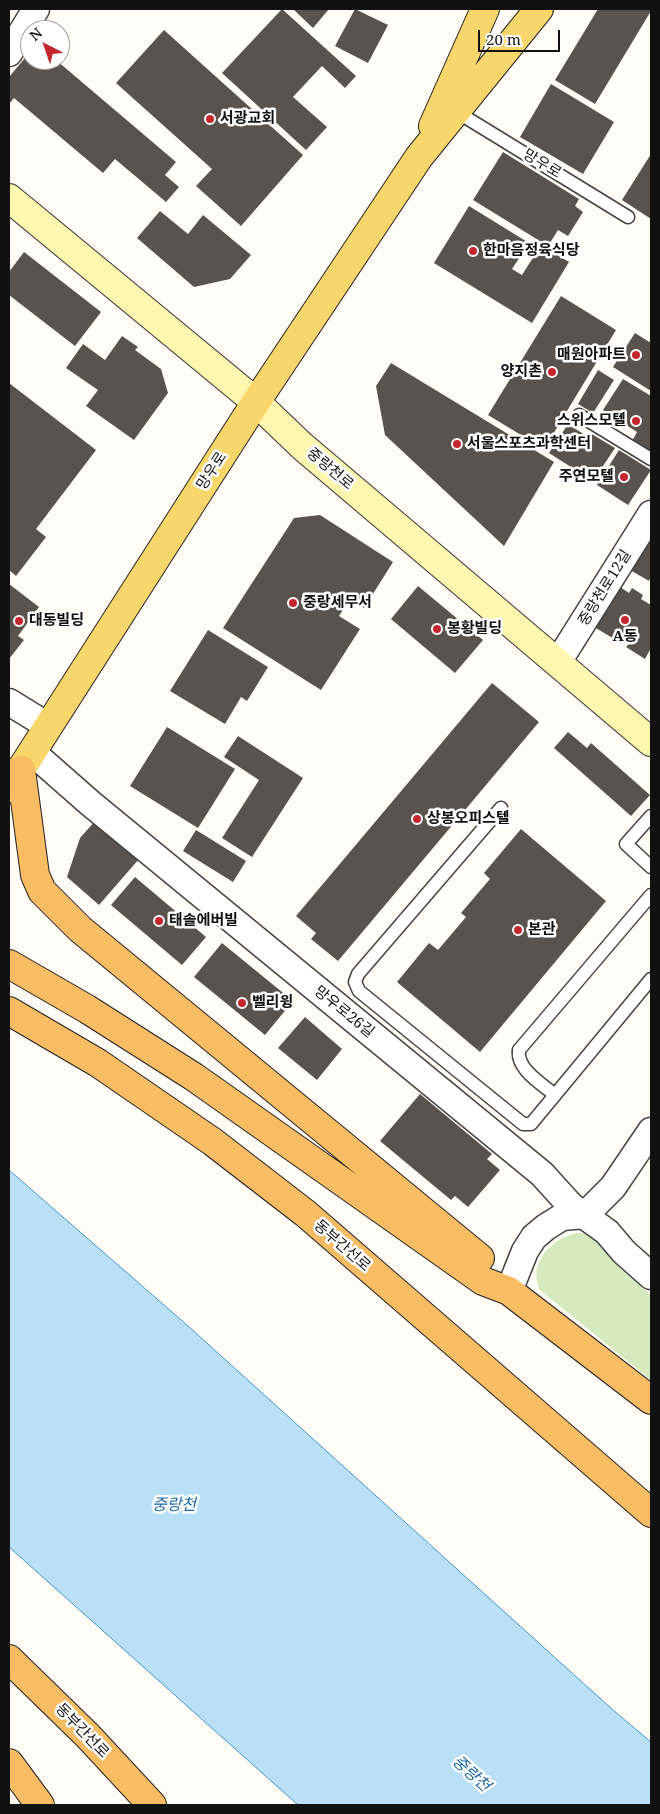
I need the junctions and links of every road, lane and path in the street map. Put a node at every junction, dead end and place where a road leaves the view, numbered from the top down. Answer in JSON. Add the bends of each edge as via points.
{"nodes":[{"id":1,"x":36,"y":9,"type":"edge"},
{"id":2,"x":485,"y":9,"type":"edge"},
{"id":3,"x":539,"y":9,"type":"edge"},
{"id":4,"x":9,"y":52,"type":"edge"},
{"id":5,"x":456,"y":112,"type":"junction"},
{"id":6,"x":419,"y":157,"type":"junction"},
{"id":7,"x":9,"y":198,"type":"edge"},
{"id":8,"x":628,"y":217,"type":"dead end"},
{"id":9,"x":256,"y":402,"type":"junction"},
{"id":10,"x":579,"y":415,"type":"dead end"},
{"id":11,"x":651,"y":459,"type":"edge"},
{"id":12,"x":651,"y":514,"type":"edge"},
{"id":13,"x":558,"y":662,"type":"junction"},
{"id":14,"x":9,"y":702,"type":"edge"},
{"id":15,"x":48,"y":726,"type":"junction"},
{"id":16,"x":651,"y":742,"type":"edge"},
{"id":17,"x":18,"y":771,"type":"edge"},
{"id":18,"x":501,"y":808,"type":"dead end"},
{"id":19,"x":651,"y":816,"type":"edge"},
{"id":20,"x":651,"y":867,"type":"edge"},
{"id":21,"x":651,"y":895,"type":"edge"},
{"id":22,"x":9,"y":964,"type":"edge"},
{"id":23,"x":651,"y":978,"type":"edge"},
{"id":24,"x":9,"y":1011,"type":"edge"},
{"id":25,"x":555,"y":1095,"type":"junction"},
{"id":26,"x":651,"y":1131,"type":"edge"},
{"id":27,"x":585,"y":1215,"type":"junction"},
{"id":28,"x":651,"y":1276,"type":"edge"},
{"id":29,"x":509,"y":1291,"type":"junction"},
{"id":30,"x":651,"y":1400,"type":"edge"},
{"id":31,"x":651,"y":1513,"type":"edge"},
{"id":32,"x":9,"y":1659,"type":"edge"},
{"id":33,"x":9,"y":1764,"type":"edge"},
{"id":34,"x":40,"y":1805,"type":"edge"},
{"id":35,"x":152,"y":1805,"type":"edge"}],
"edges":[{"from":1,"to":4,"type":"street"},
{"from":2,"to":6,"type":"main road","name":"망우로"},
{"from":3,"to":5,"type":"main road","name":"망우로"},
{"from":5,"to":6,"type":"main road","name":"망우로"},
{"from":5,"to":8,"type":"lane","name":"망우로"},
{"from":6,"to":9,"type":"main road","name":"망우로"},
{"from":7,"to":9,"type":"main road","name":"중랑천로"},
{"from":9,"to":13,"type":"main road","name":"중랑천로","via":[[302,446]]},
{"from":9,"to":15,"type":"main road","name":"망우로"},
{"from":10,"to":11,"type":"lane"},
{"from":12,"to":13,"type":"street","name":"중랑천로12길"},
{"from":13,"to":16,"type":"main road","name":"중랑천로"},
{"from":14,"to":15,"type":"street"},
{"from":15,"to":17,"type":"main road","name":"망우로"},
{"from":17,"to":27,"type":"street","name":"망우로26길","via":[[106,816],[542,1174],[566,1201]]},
{"from":17,"to":29,"type":"highway","via":[[35,875],[42,891],[80,930],[492,1268]]},
{"from":18,"to":25,"type":"lane","via":[[358,974],[355,982],[359,991],[523,1124],[532,1124]]},
{"from":19,"to":20,"type":"lane","via":[[626,844]]},
{"from":21,"to":25,"type":"lane","via":[[519,1050],[524,1068]]},
{"from":22,"to":29,"type":"highway","via":[[194,1077],[483,1281]]},
{"from":23,"to":25,"type":"lane"},
{"from":24,"to":31,"type":"highway","name":"동부간선로","via":[[98,1063],[213,1142],[304,1213]]},
{"from":26,"to":27,"type":"street","via":[[613,1187]]},
{"from":27,"to":28,"type":"street","name":"망우로26길"},
{"from":27,"to":29,"type":"street","via":[[562,1218],[534,1237]]},
{"from":29,"to":30,"type":"highway"},
{"from":32,"to":35,"type":"highway","name":"동부간선로","via":[[88,1736]]},
{"from":33,"to":34,"type":"highway"}]}
